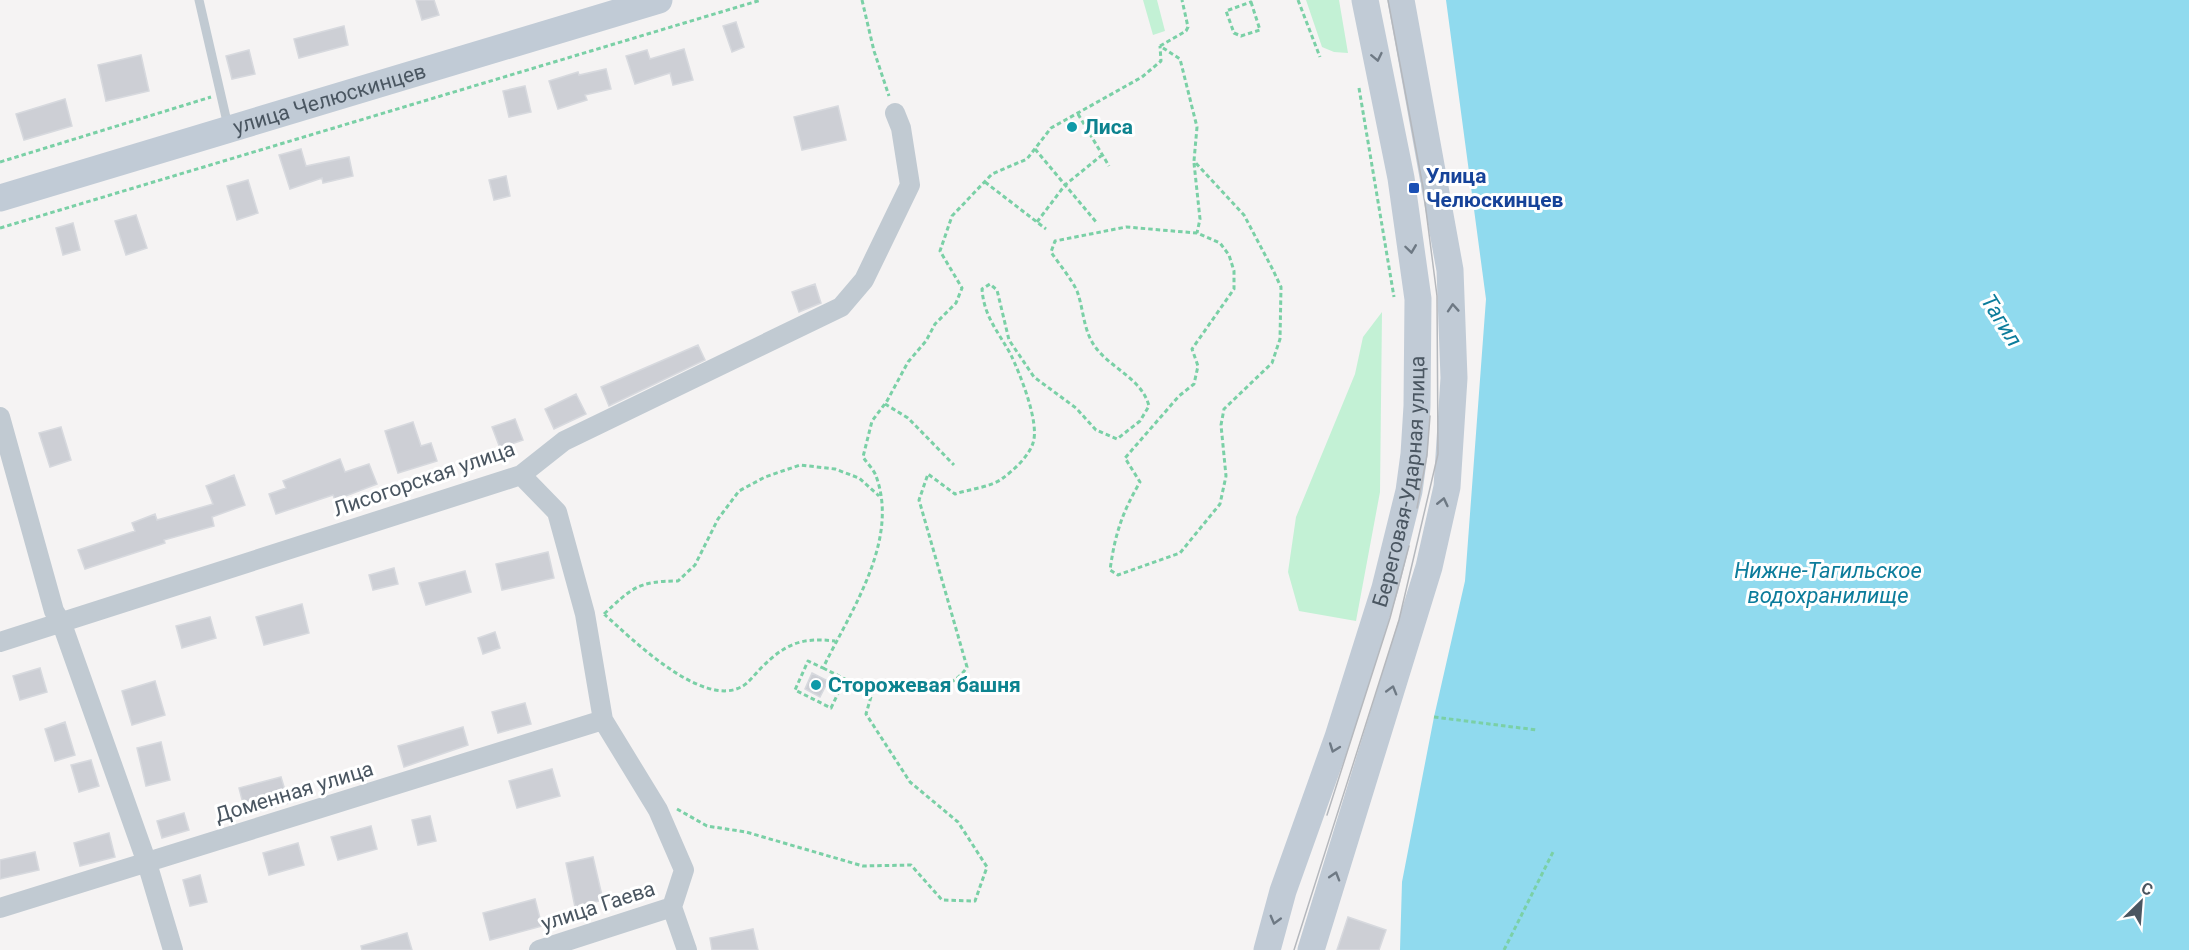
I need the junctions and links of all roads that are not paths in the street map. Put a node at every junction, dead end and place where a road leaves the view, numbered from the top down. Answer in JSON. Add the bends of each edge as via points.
{"nodes":[{"id":1,"x":199,"y":0,"type":"edge"},
{"id":2,"x":659,"y":0,"type":"edge"},
{"id":3,"x":1365,"y":0,"type":"edge"},
{"id":4,"x":1401,"y":0,"type":"edge"},
{"id":5,"x":895,"y":113,"type":"road end"},
{"id":6,"x":228,"y":128,"type":"junction"},
{"id":7,"x":0,"y":198,"type":"edge"},
{"id":8,"x":0,"y":417,"type":"edge"},
{"id":9,"x":521,"y":475,"type":"junction"},
{"id":10,"x":62,"y":624,"type":"junction"},
{"id":11,"x":0,"y":642,"type":"edge"},
{"id":12,"x":603,"y":720,"type":"junction"},
{"id":13,"x":147,"y":863,"type":"junction"},
{"id":14,"x":672,"y":907,"type":"junction"},
{"id":15,"x":0,"y":908,"type":"edge"},
{"id":16,"x":173,"y":950,"type":"edge"},
{"id":17,"x":539,"y":950,"type":"edge"},
{"id":18,"x":687,"y":950,"type":"edge"},
{"id":19,"x":1267,"y":950,"type":"edge"},
{"id":20,"x":1311,"y":950,"type":"edge"}],
"edges":[{"from":1,"to":6,"type":"lane"},
{"from":2,"to":6,"type":"main road","name":"улица Челюскинцев"},
{"from":3,"to":19,"type":"main road","name":"Береговая-Ударная улица","one_way":true,"via":[[1401,178],[1418,299],[1414,454],[1385,588],[1283,891]]},
{"from":20,"to":4,"type":"main road","name":"Береговая-Ударная улица","one_way":true,"via":[[1422,590],[1447,487],[1454,378],[1450,270]]},
{"from":5,"to":9,"type":"street","name":"Лисогорская улица","via":[[910,184],[864,280],[841,307],[564,441]]},
{"from":6,"to":7,"type":"main road","name":"улица Челюскинцев"},
{"from":8,"to":10,"type":"street","via":[[54,611]]},
{"from":9,"to":10,"type":"street","name":"Лисогорская улица"},
{"from":9,"to":12,"type":"street","via":[[556,512],[595,614]]},
{"from":10,"to":11,"type":"street","name":"Лисогорская улица"},
{"from":10,"to":13,"type":"street"},
{"from":12,"to":13,"type":"street","name":"Доменная улица"},
{"from":12,"to":14,"type":"street","via":[[658,810],[684,870]]},
{"from":13,"to":15,"type":"street","name":"Доменная улица"},
{"from":13,"to":16,"type":"street"},
{"from":14,"to":17,"type":"street","name":"улица Гаева"},
{"from":14,"to":18,"type":"street"}]}
